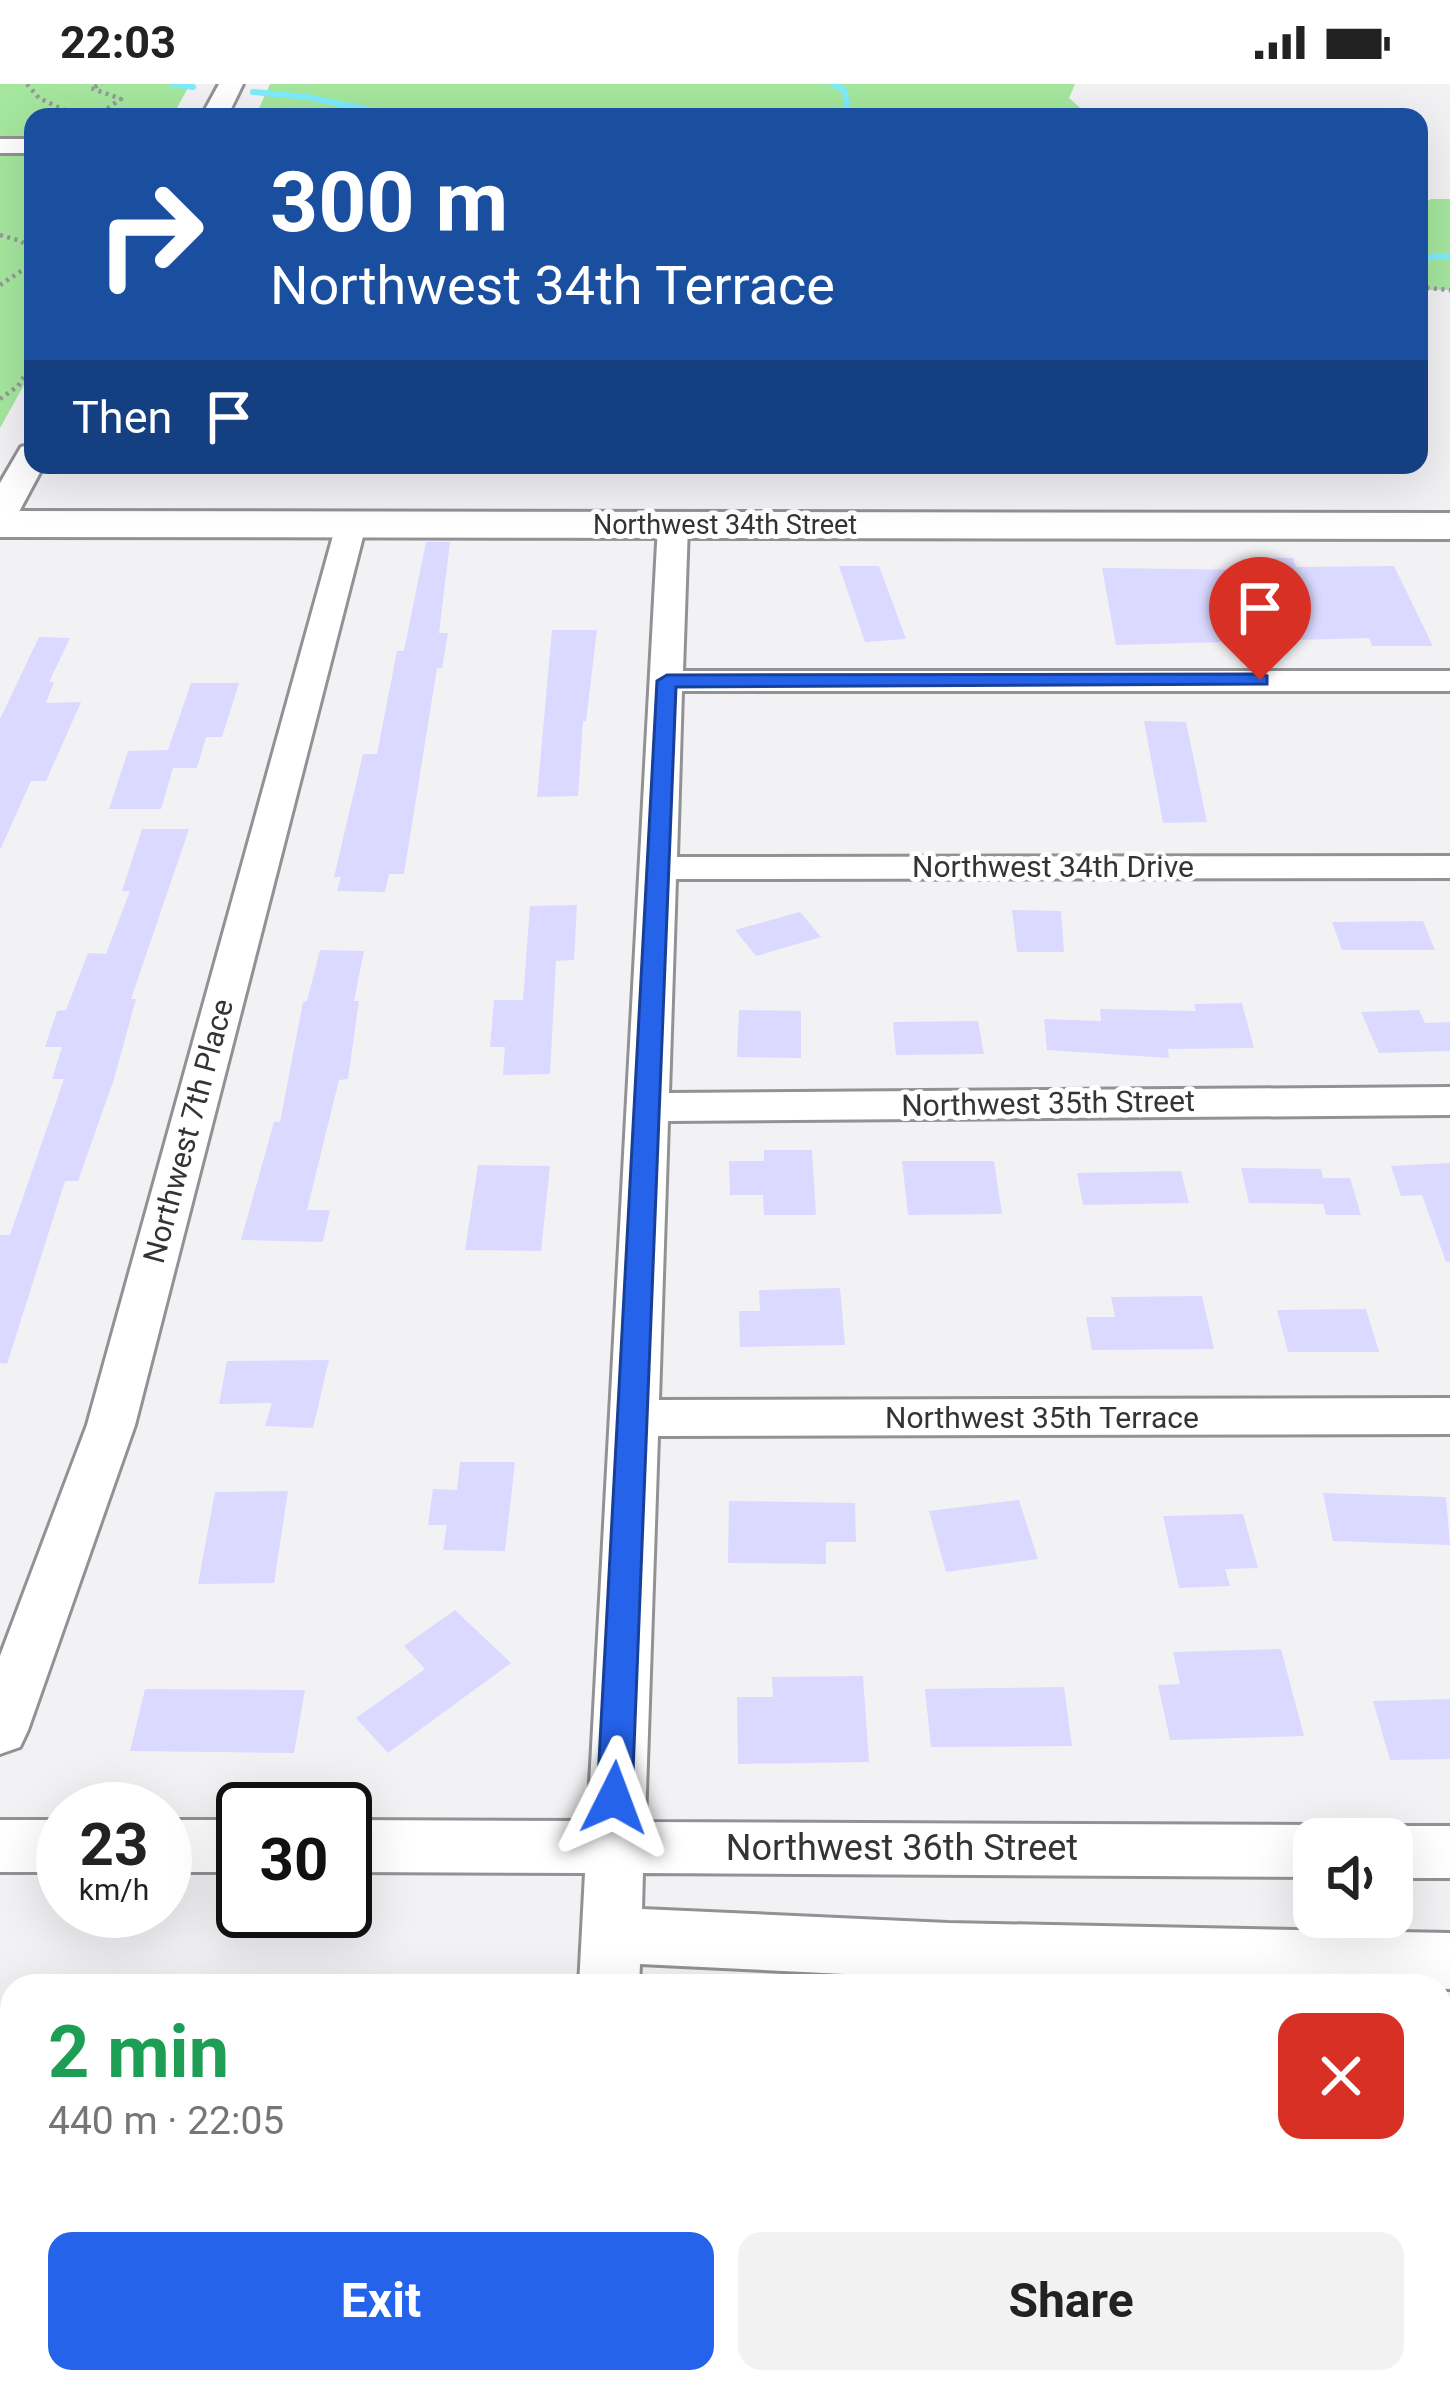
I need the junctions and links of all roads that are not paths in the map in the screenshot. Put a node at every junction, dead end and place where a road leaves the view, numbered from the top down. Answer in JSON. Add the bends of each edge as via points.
{"nodes":[{"id":1,"x":24,"y":471,"type":"edge"},
{"id":2,"x":0,"y":515,"type":"edge"},
{"id":3,"x":0,"y":524,"type":"edge"},
{"id":4,"x":351,"y":525,"type":"junction"},
{"id":5,"x":673,"y":525,"type":"junction"},
{"id":6,"x":1450,"y":526,"type":"edge"},
{"id":7,"x":1450,"y":680,"type":"edge"},
{"id":8,"x":667,"y":681,"type":"junction"},
{"id":9,"x":1450,"y":867,"type":"edge"},
{"id":10,"x":656,"y":868,"type":"junction"},
{"id":11,"x":1450,"y":1101,"type":"edge"},
{"id":12,"x":647,"y":1107,"type":"junction"},
{"id":13,"x":1450,"y":1416,"type":"edge"},
{"id":14,"x":634,"y":1418,"type":"junction"},
{"id":15,"x":0,"y":1730,"type":"edge"},
{"id":16,"x":0,"y":1846,"type":"edge"},
{"id":17,"x":36,"y":1846,"type":"edge"},
{"id":18,"x":372,"y":1846,"type":"edge"},
{"id":19,"x":612,"y":1846,"type":"junction"},
{"id":20,"x":1293,"y":1851,"type":"edge"},
{"id":21,"x":1413,"y":1852,"type":"edge"},
{"id":22,"x":1450,"y":1852,"type":"edge"},
{"id":23,"x":609,"y":1960,"type":"edge"},
{"id":24,"x":1450,"y":1961,"type":"edge"}],
"edges":[{"from":1,"to":2,"type":"street"},
{"from":3,"to":4,"type":"main road","name":"Northwest 34th Street"},
{"from":4,"to":5,"type":"main road","name":"Northwest 34th Street"},
{"from":4,"to":15,"type":"street","name":"Northwest 7th Place","via":[[110,1425]]},
{"from":5,"to":6,"type":"main road","name":"Northwest 34th Street"},
{"from":5,"to":8,"type":"street"},
{"from":7,"to":8,"type":"street"},
{"from":8,"to":10,"type":"street"},
{"from":9,"to":10,"type":"street","name":"Northwest 34th Drive"},
{"from":10,"to":12,"type":"street"},
{"from":11,"to":12,"type":"street","name":"Northwest 35th Street"},
{"from":12,"to":14,"type":"street"},
{"from":13,"to":14,"type":"street","name":"Northwest 35th Terrace"},
{"from":14,"to":19,"type":"street"},
{"from":16,"to":17,"type":"street"},
{"from":18,"to":19,"type":"street","name":"Northwest 36th Street"},
{"from":19,"to":20,"type":"street","name":"Northwest 36th Street"},
{"from":19,"to":23,"type":"street"},
{"from":21,"to":22,"type":"street"},
{"from":23,"to":24,"type":"street","via":[[948,1951]]}]}
